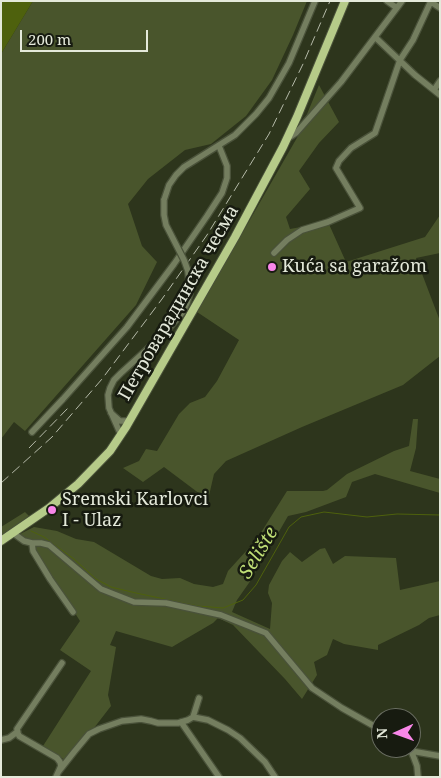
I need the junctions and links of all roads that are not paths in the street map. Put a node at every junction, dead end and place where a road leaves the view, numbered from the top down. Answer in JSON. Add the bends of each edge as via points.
{"nodes":[{"id":1,"x":315,"y":1,"type":"edge"},
{"id":2,"x":345,"y":1,"type":"edge"},
{"id":3,"x":387,"y":1,"type":"edge"},
{"id":4,"x":402,"y":1,"type":"edge"},
{"id":5,"x":431,"y":2,"type":"edge"},
{"id":6,"x":397,"y":8,"type":"junction"},
{"id":7,"x":440,"y":8,"type":"edge"},
{"id":8,"x":375,"y":37,"type":"junction"},
{"id":9,"x":400,"y":60,"type":"junction"},
{"id":10,"x":440,"y":82,"type":"edge"},
{"id":11,"x":434,"y":90,"type":"junction"},
{"id":12,"x":440,"y":95,"type":"edge"},
{"id":13,"x":287,"y":140,"type":"junction"},
{"id":14,"x":219,"y":146,"type":"junction"},
{"id":15,"x":274,"y":254,"type":"dead end"},
{"id":16,"x":111,"y":413,"type":"junction"},
{"id":17,"x":129,"y":421,"type":"junction"},
{"id":18,"x":32,"y":432,"type":"dead end"},
{"id":19,"x":121,"y":435,"type":"junction"},
{"id":20,"x":14,"y":533,"type":"junction"},
{"id":21,"x":1,"y":541,"type":"edge"},
{"id":22,"x":32,"y":543,"type":"junction"},
{"id":23,"x":73,"y":612,"type":"dead end"},
{"id":24,"x":62,"y":663,"type":"dead end"},
{"id":25,"x":199,"y":698,"type":"dead end"},
{"id":26,"x":192,"y":717,"type":"junction"},
{"id":27,"x":181,"y":722,"type":"junction"},
{"id":28,"x":371,"y":724,"type":"edge"},
{"id":29,"x":17,"y":732,"type":"junction"},
{"id":30,"x":1,"y":740,"type":"edge"},
{"id":31,"x":421,"y":752,"type":"edge"},
{"id":32,"x":440,"y":756,"type":"edge"},
{"id":33,"x":413,"y":758,"type":"edge"},
{"id":34,"x":57,"y":774,"type":"edge"},
{"id":35,"x":219,"y":777,"type":"edge"},
{"id":36,"x":275,"y":777,"type":"edge"},
{"id":37,"x":418,"y":777,"type":"edge"}],
"edges":[{"from":1,"to":14,"type":"street","via":[[289,63],[269,98],[245,126]]},
{"from":2,"to":13,"type":"main road","name":"Петроварадинска чесма"},
{"from":3,"to":6,"type":"street"},
{"from":4,"to":6,"type":"street"},
{"from":5,"to":7,"type":"street"},
{"from":5,"to":9,"type":"street"},
{"from":6,"to":8,"type":"street"},
{"from":8,"to":9,"type":"street"},
{"from":8,"to":13,"type":"street","via":[[341,82]]},
{"from":9,"to":11,"type":"street"},
{"from":9,"to":15,"type":"street","via":[[375,133],[351,148],[336,168],[360,208],[302,230]]},
{"from":10,"to":11,"type":"street"},
{"from":11,"to":12,"type":"street"},
{"from":13,"to":17,"type":"main road","name":"Петроварадинска чесма"},
{"from":14,"to":16,"type":"street","bridge":true,"via":[[184,167],[169,185],[164,215],[188,271],[190,293],[182,313],[164,334],[114,380],[108,395]]},
{"from":14,"to":18,"type":"street","via":[[227,166],[227,178],[222,193],[207,216],[127,327]]},
{"from":16,"to":17,"type":"street","via":[[120,421]]},
{"from":16,"to":19,"type":"street"},
{"from":17,"to":19,"type":"main road","name":"Петроварадинска чесма"},
{"from":19,"to":20,"type":"main road","name":"Петроварадинска чесма","via":[[110,452],[74,488]]},
{"from":20,"to":21,"type":"main road","name":"Петроварадинска чесма"},
{"from":20,"to":22,"type":"street"},
{"from":22,"to":23,"type":"street","via":[[33,551]]},
{"from":22,"to":28,"type":"street","via":[[49,545],[101,589],[134,602],[166,602],[221,615],[266,633],[312,688]]},
{"from":24,"to":29,"type":"street"},
{"from":25,"to":26,"type":"street"},
{"from":26,"to":27,"type":"street"},
{"from":26,"to":36,"type":"street","via":[[208,720],[240,738],[265,762]]},
{"from":27,"to":34,"type":"street","via":[[166,724],[141,719],[99,728],[89,734]]},
{"from":27,"to":35,"type":"street"},
{"from":29,"to":30,"type":"street"},
{"from":29,"to":34,"type":"street","via":[[57,758],[61,766]]},
{"from":31,"to":32,"type":"street"},
{"from":33,"to":37,"type":"street"}]}
